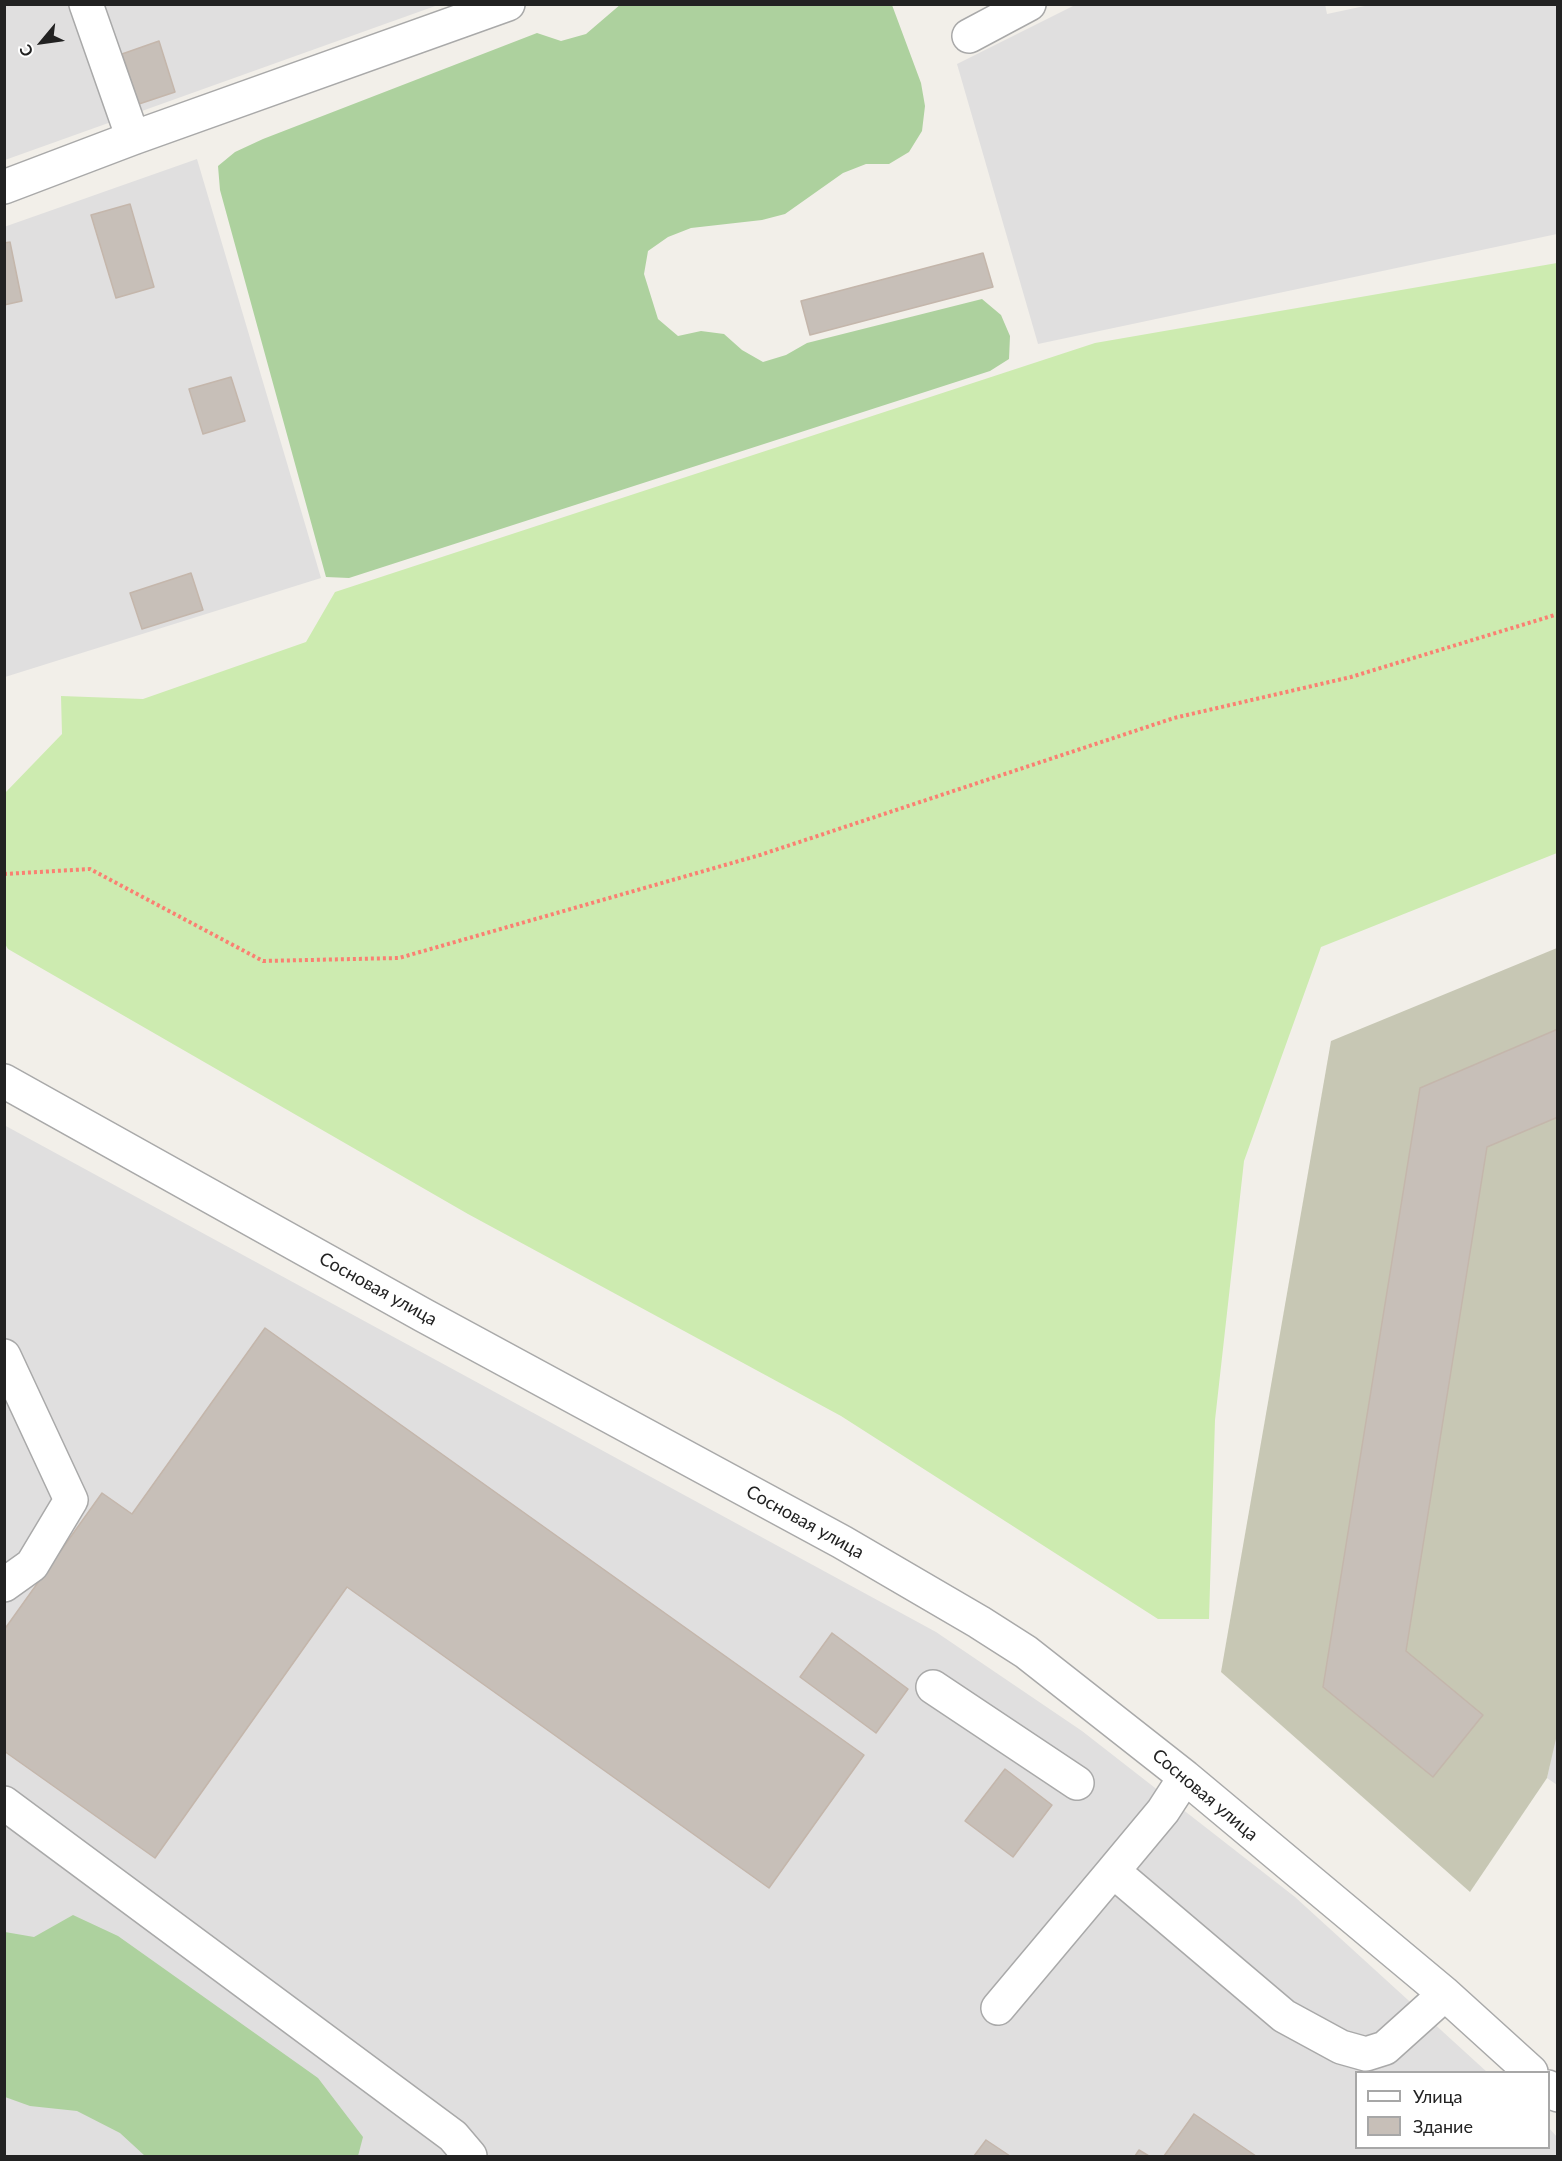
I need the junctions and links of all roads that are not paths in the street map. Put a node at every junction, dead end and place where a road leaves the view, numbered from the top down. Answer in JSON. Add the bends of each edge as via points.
{"nodes":[{"id":1,"x":86,"y":4,"type":"edge"},
{"id":2,"x":508,"y":4,"type":"edge"},
{"id":3,"x":1029,"y":4,"type":"edge"},
{"id":4,"x":969,"y":36,"type":"dead end"},
{"id":5,"x":132,"y":138,"type":"junction"},
{"id":6,"x":4,"y":186,"type":"edge"},
{"id":7,"x":4,"y":1081,"type":"edge"},
{"id":8,"x":4,"y":1356,"type":"edge"},
{"id":9,"x":4,"y":1584,"type":"edge"},
{"id":10,"x":933,"y":1687,"type":"dead end"},
{"id":11,"x":1185,"y":1777,"type":"junction"},
{"id":12,"x":1077,"y":1784,"type":"dead end"},
{"id":13,"x":4,"y":1803,"type":"edge"},
{"id":14,"x":1113,"y":1871,"type":"junction"},
{"id":15,"x":1444,"y":1994,"type":"junction"},
{"id":16,"x":998,"y":2008,"type":"dead end"},
{"id":17,"x":1529,"y":2071,"type":"edge"},
{"id":18,"x":470,"y":2157,"type":"edge"}],
"edges":[{"from":1,"to":5,"type":"street"},
{"from":2,"to":5,"type":"street"},
{"from":3,"to":4,"type":"street"},
{"from":5,"to":6,"type":"street"},
{"from":7,"to":11,"type":"street","name":"Сосновая улица","via":[[950,1605],[1026,1652]]},
{"from":8,"to":9,"type":"street","via":[[71,1500],[32,1565]]},
{"from":10,"to":12,"type":"street"},
{"from":11,"to":14,"type":"street","via":[[1163,1811]]},
{"from":11,"to":15,"type":"street","name":"Сосновая улица"},
{"from":13,"to":18,"type":"street","via":[[453,2136]]},
{"from":14,"to":15,"type":"street","via":[[1284,2016],[1341,2047],[1366,2054],[1385,2049]]},
{"from":14,"to":16,"type":"street"},
{"from":15,"to":17,"type":"street","name":"Сосновая улица"}]}
